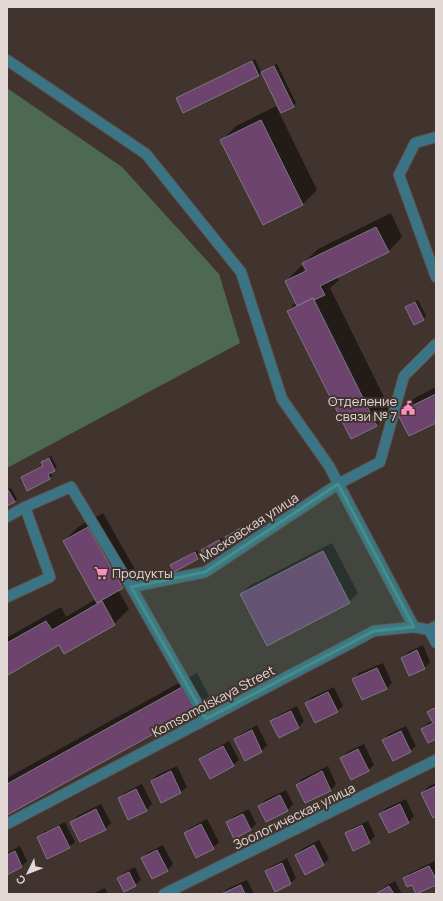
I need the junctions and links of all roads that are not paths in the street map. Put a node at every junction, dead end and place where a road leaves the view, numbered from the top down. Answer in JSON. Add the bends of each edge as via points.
{"nodes":[{"id":1,"x":7,"y":60,"type":"edge"},
{"id":2,"x":436,"y":137,"type":"edge"},
{"id":3,"x":436,"y":277,"type":"edge"},
{"id":4,"x":436,"y":344,"type":"edge"},
{"id":5,"x":338,"y":484,"type":"junction"},
{"id":6,"x":25,"y":507,"type":"junction"},
{"id":7,"x":7,"y":517,"type":"edge"},
{"id":8,"x":131,"y":587,"type":"junction"},
{"id":9,"x":7,"y":597,"type":"edge"},
{"id":10,"x":414,"y":627,"type":"junction"},
{"id":11,"x":433,"y":628,"type":"edge"},
{"id":12,"x":436,"y":643,"type":"edge"},
{"id":13,"x":206,"y":719,"type":"junction"},
{"id":14,"x":436,"y":760,"type":"edge"},
{"id":15,"x":7,"y":824,"type":"edge"},
{"id":16,"x":164,"y":894,"type":"edge"}],
"edges":[{"from":1,"to":5,"type":"street","via":[[146,154],[241,272],[282,399],[329,466]]},
{"from":2,"to":3,"type":"street","via":[[415,143],[399,175]]},
{"from":4,"to":5,"type":"street","name":"Московская улица","via":[[404,376],[380,462]]},
{"from":5,"to":8,"type":"street","name":"Московская улица","via":[[205,572]]},
{"from":5,"to":10,"type":"street"},
{"from":6,"to":7,"type":"street"},
{"from":6,"to":8,"type":"street","via":[[71,487]]},
{"from":6,"to":9,"type":"street","via":[[50,577]]},
{"from":8,"to":13,"type":"street"},
{"from":10,"to":11,"type":"street","name":"Komsomolskaya Street"},
{"from":10,"to":13,"type":"street","name":"Komsomolskaya Street","via":[[374,631]]},
{"from":11,"to":12,"type":"street"},
{"from":13,"to":15,"type":"street","name":"Komsomolskaya Street"},
{"from":14,"to":16,"type":"street","name":"Зоологическая улица"}]}
